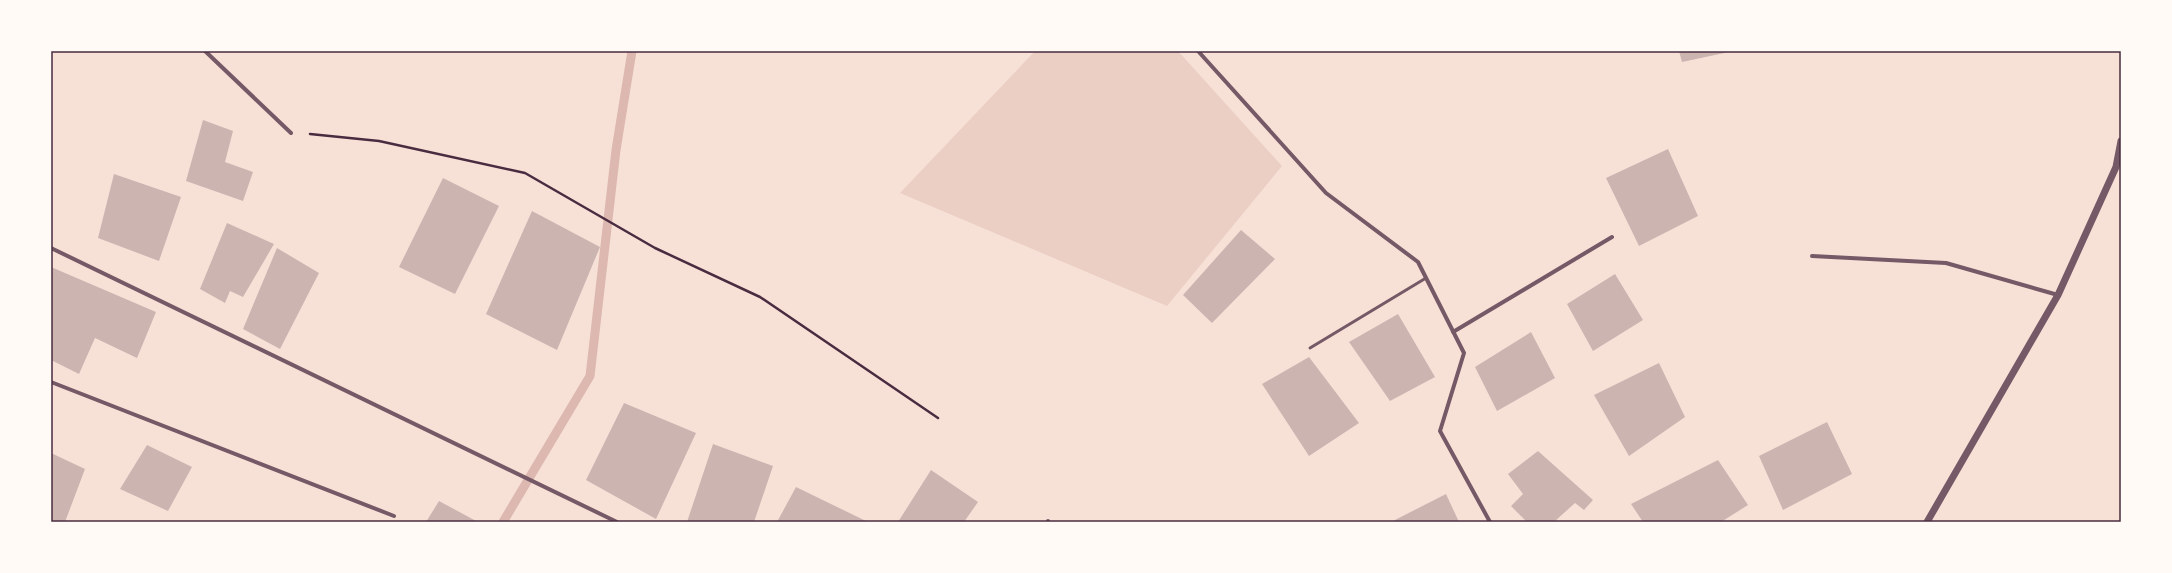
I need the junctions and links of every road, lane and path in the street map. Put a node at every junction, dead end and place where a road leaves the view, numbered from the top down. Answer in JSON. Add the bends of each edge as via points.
{"nodes":[{"id":1,"x":205,"y":51,"type":"edge"},
{"id":2,"x":1198,"y":51,"type":"edge"},
{"id":3,"x":291,"y":133,"type":"joint"},
{"id":4,"x":2121,"y":141,"type":"edge"},
{"id":5,"x":1612,"y":237,"type":"dead end"},
{"id":6,"x":51,"y":248,"type":"edge"},
{"id":7,"x":1812,"y":256,"type":"dead end"},
{"id":8,"x":1426,"y":278,"type":"junction"},
{"id":9,"x":2058,"y":295,"type":"junction"},
{"id":10,"x":1453,"y":332,"type":"junction"},
{"id":11,"x":1310,"y":348,"type":"dead end"},
{"id":12,"x":51,"y":382,"type":"edge"},
{"id":13,"x":938,"y":418,"type":"dead end"},
{"id":14,"x":394,"y":516,"type":"dead end"},
{"id":15,"x":617,"y":522,"type":"edge"},
{"id":16,"x":1490,"y":522,"type":"edge"},
{"id":17,"x":1927,"y":522,"type":"edge"}],
"edges":[{"from":1,"to":3,"type":"street"},
{"from":2,"to":8,"type":"street","via":[[1326,193],[1418,262]]},
{"from":3,"to":13,"type":"path","via":[[379,141],[525,173],[655,248],[760,297]]},
{"from":4,"to":9,"type":"street","via":[[2116,167]]},
{"from":5,"to":10,"type":"street"},
{"from":6,"to":15,"type":"street"},
{"from":7,"to":9,"type":"street","via":[[1946,263]]},
{"from":8,"to":10,"type":"street"},
{"from":8,"to":11,"type":"lane"},
{"from":9,"to":17,"type":"street"},
{"from":10,"to":16,"type":"street","via":[[1464,353],[1440,432]]},
{"from":12,"to":14,"type":"street"}]}
